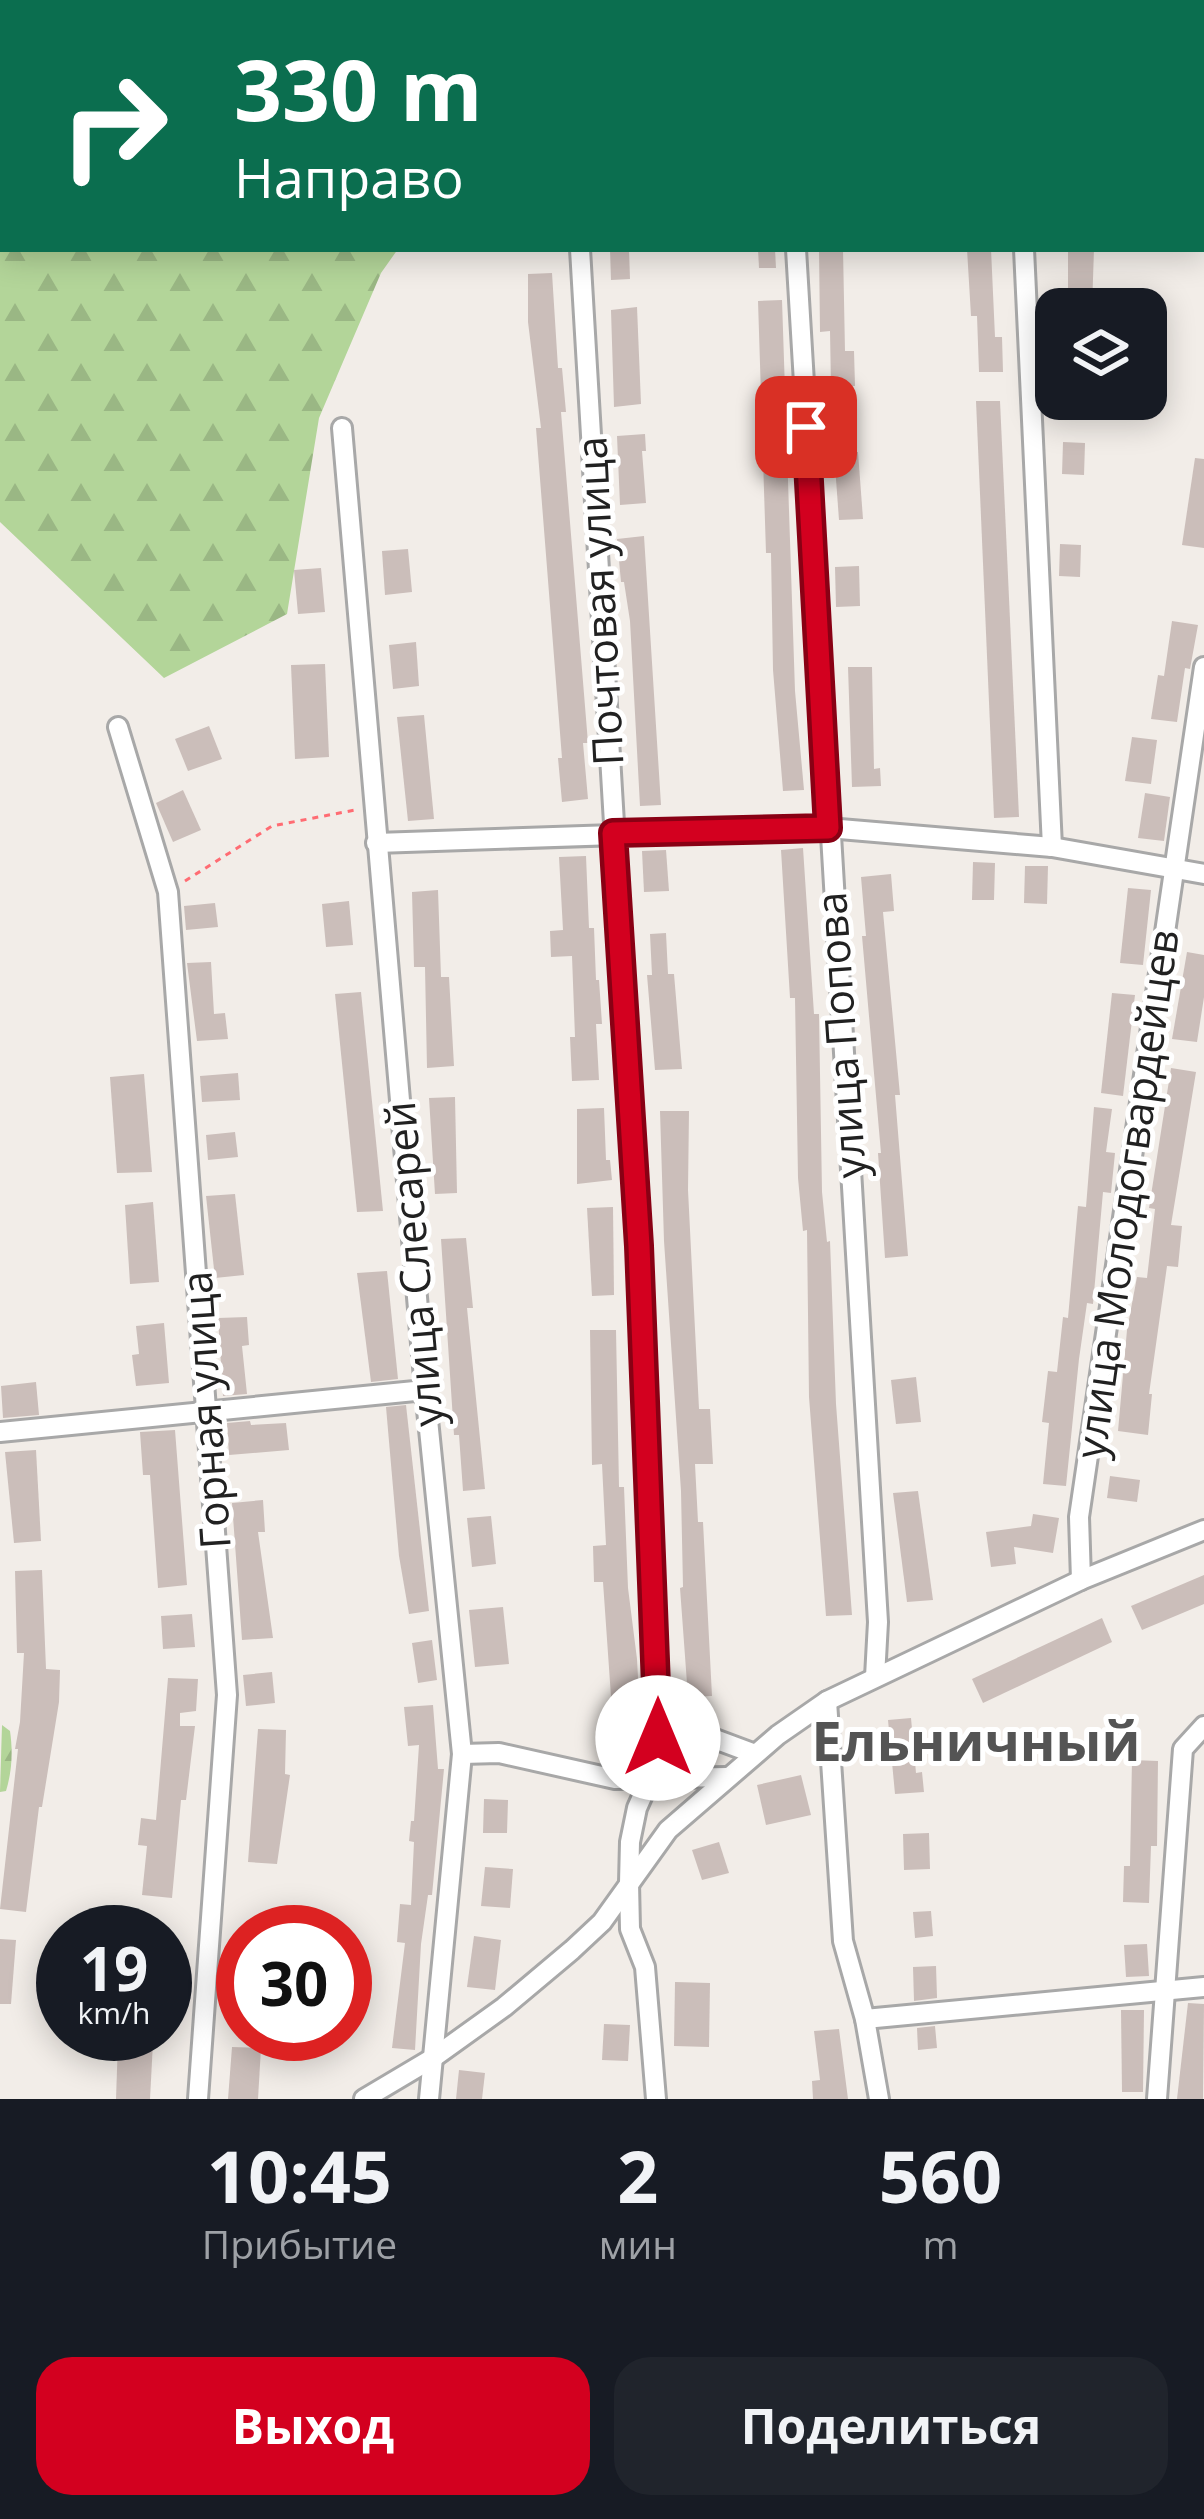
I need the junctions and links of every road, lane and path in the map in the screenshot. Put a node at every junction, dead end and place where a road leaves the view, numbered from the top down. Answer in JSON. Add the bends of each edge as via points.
{"nodes":[{"id":1,"x":580,"y":252,"type":"edge"},
{"id":2,"x":796,"y":252,"type":"edge"},
{"id":3,"x":1024,"y":252,"type":"edge"},
{"id":4,"x":342,"y":428,"type":"dead end"},
{"id":5,"x":1204,"y":667,"type":"edge"},
{"id":6,"x":118,"y":727,"type":"dead end"},
{"id":7,"x":373,"y":808,"type":"junction"},
{"id":8,"x":828,"y":828,"type":"junction"},
{"id":9,"x":613,"y":833,"type":"junction"},
{"id":10,"x":376,"y":843,"type":"junction"},
{"id":11,"x":1052,"y":847,"type":"junction"},
{"id":12,"x":1174,"y":870,"type":"junction"},
{"id":13,"x":1204,"y":874,"type":"edge"},
{"id":14,"x":168,"y":892,"type":"junction"},
{"id":15,"x":424,"y":1390,"type":"junction"},
{"id":16,"x":206,"y":1413,"type":"junction"},
{"id":17,"x":0,"y":1432,"type":"edge"},
{"id":18,"x":1204,"y":1530,"type":"edge"},
{"id":19,"x":1081,"y":1580,"type":"junction"},
{"id":20,"x":874,"y":1677,"type":"junction"},
{"id":21,"x":826,"y":1701,"type":"junction"},
{"id":22,"x":659,"y":1707,"type":"junction"},
{"id":23,"x":1204,"y":1726,"type":"edge"},
{"id":24,"x":462,"y":1754,"type":"junction"},
{"id":25,"x":754,"y":1754,"type":"junction"},
{"id":26,"x":727,"y":1777,"type":"junction"},
{"id":27,"x":647,"y":1781,"type":"junction"},
{"id":28,"x":629,"y":1883,"type":"junction"},
{"id":29,"x":1204,"y":1988,"type":"edge"},
{"id":30,"x":1166,"y":1991,"type":"junction"},
{"id":31,"x":865,"y":2019,"type":"junction"},
{"id":32,"x":433,"y":2058,"type":"junction"},
{"id":33,"x":198,"y":2099,"type":"edge"},
{"id":34,"x":364,"y":2099,"type":"edge"},
{"id":35,"x":429,"y":2099,"type":"edge"},
{"id":36,"x":656,"y":2099,"type":"edge"},
{"id":37,"x":879,"y":2099,"type":"edge"},
{"id":38,"x":1157,"y":2099,"type":"edge"}],
"edges":[{"from":1,"to":9,"type":"street","name":"Почтовая улица"},
{"from":2,"to":8,"type":"street","name":"улица Попова"},
{"from":3,"to":11,"type":"street"},
{"from":4,"to":7,"type":"street","name":"улица Слесарей"},
{"from":5,"to":12,"type":"street","name":"улица Молодогвардейцев"},
{"from":6,"to":14,"type":"street","name":"Горная улица"},
{"from":7,"to":10,"type":"street","name":"улица Слесарей"},
{"from":7,"to":14,"type":"path","via":[[272,826]]},
{"from":8,"to":9,"type":"street"},
{"from":8,"to":11,"type":"street"},
{"from":8,"to":20,"type":"street","name":"улица Попова","via":[[878,1622]]},
{"from":9,"to":10,"type":"street"},
{"from":9,"to":22,"type":"street","name":"Почтовая улица"},
{"from":10,"to":15,"type":"street","name":"улица Слесарей"},
{"from":11,"to":12,"type":"street"},
{"from":12,"to":13,"type":"street"},
{"from":12,"to":19,"type":"street","name":"улица Молодогвардейцев","via":[[1079,1517]]},
{"from":14,"to":16,"type":"street","name":"Горная улица"},
{"from":15,"to":16,"type":"street"},
{"from":15,"to":24,"type":"street","name":"улица Слесарей"},
{"from":16,"to":17,"type":"street"},
{"from":16,"to":33,"type":"street","name":"Горная улица","via":[[227,1695]]},
{"from":18,"to":19,"type":"street"},
{"from":19,"to":20,"type":"street"},
{"from":20,"to":21,"type":"street"},
{"from":21,"to":25,"type":"street"},
{"from":21,"to":31,"type":"street","via":[[843,1941]]},
{"from":22,"to":25,"type":"street","via":[[688,1729]]},
{"from":22,"to":27,"type":"street","name":"Почтовая улица","via":[[658,1761]]},
{"from":23,"to":30,"type":"street","via":[[1184,1749]]},
{"from":24,"to":27,"type":"street","via":[[499,1753]]},
{"from":24,"to":32,"type":"street","name":"улица Слесарей"},
{"from":25,"to":26,"type":"street"},
{"from":26,"to":27,"type":"street"},
{"from":26,"to":28,"type":"street","via":[[668,1830]]},
{"from":27,"to":28,"type":"street","name":"Почтовая улица","via":[[630,1842]]},
{"from":28,"to":32,"type":"street","via":[[572,1950]]},
{"from":28,"to":36,"type":"street","name":"Почтовая улица"},
{"from":29,"to":30,"type":"street"},
{"from":30,"to":31,"type":"street"},
{"from":30,"to":38,"type":"street"},
{"from":31,"to":37,"type":"street"},
{"from":32,"to":34,"type":"street"},
{"from":32,"to":35,"type":"street","name":"улица Слесарей"}]}
